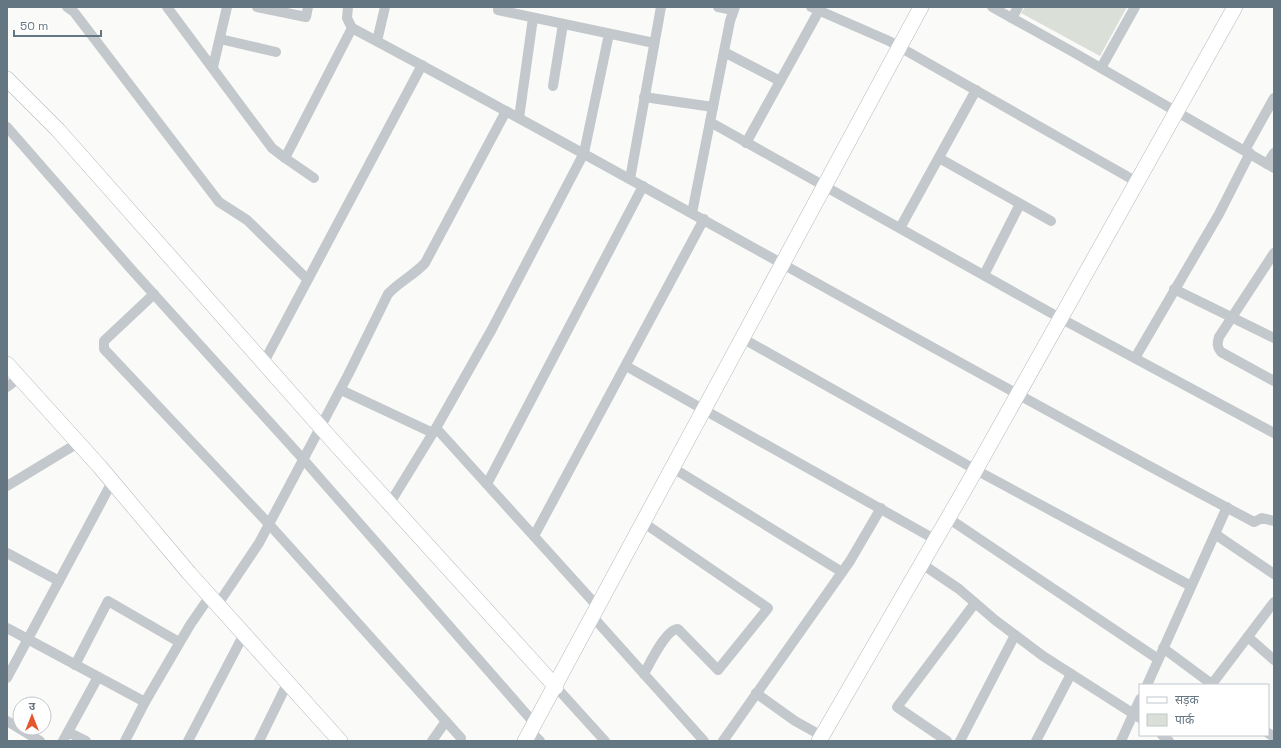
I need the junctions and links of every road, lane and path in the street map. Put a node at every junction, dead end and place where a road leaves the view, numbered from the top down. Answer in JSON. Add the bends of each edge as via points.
{"nodes":[{"id":1,"x":67,"y":7,"type":"edge"},
{"id":2,"x":167,"y":7,"type":"edge"},
{"id":3,"x":227,"y":7,"type":"edge"},
{"id":4,"x":257,"y":7,"type":"edge"},
{"id":5,"x":308,"y":7,"type":"edge"},
{"id":6,"x":348,"y":7,"type":"edge"},
{"id":7,"x":385,"y":7,"type":"edge"},
{"id":8,"x":498,"y":7,"type":"edge"},
{"id":9,"x":661,"y":7,"type":"edge"},
{"id":10,"x":718,"y":7,"type":"edge"},
{"id":11,"x":921,"y":7,"type":"edge"},
{"id":12,"x":992,"y":7,"type":"edge"},
{"id":13,"x":1018,"y":7,"type":"edge"},
{"id":14,"x":1135,"y":7,"type":"edge"},
{"id":15,"x":1234,"y":7,"type":"edge"},
{"id":16,"x":817,"y":8,"type":"edge"},
{"id":17,"x":734,"y":9,"type":"edge"},
{"id":18,"x":533,"y":18,"type":"junction"},
{"id":19,"x":1012,"y":18,"type":"junction"},
{"id":20,"x":563,"y":24,"type":"junction"},
{"id":21,"x":352,"y":28,"type":"junction"},
{"id":22,"x":609,"y":34,"type":"junction"},
{"id":23,"x":220,"y":39,"type":"junction"},
{"id":24,"x":377,"y":41,"type":"junction"},
{"id":25,"x":654,"y":43,"type":"junction"},
{"id":26,"x":899,"y":47,"type":"junction"},
{"id":27,"x":276,"y":52,"type":"dead end"},
{"id":28,"x":724,"y":52,"type":"junction"},
{"id":29,"x":422,"y":65,"type":"junction"},
{"id":30,"x":213,"y":67,"type":"junction"},
{"id":31,"x":1101,"y":68,"type":"junction"},
{"id":32,"x":7,"y":79,"type":"edge"},
{"id":33,"x":780,"y":80,"type":"junction"},
{"id":34,"x":553,"y":86,"type":"dead end"},
{"id":35,"x":976,"y":90,"type":"junction"},
{"id":36,"x":644,"y":97,"type":"junction"},
{"id":37,"x":1274,"y":98,"type":"edge"},
{"id":38,"x":713,"y":107,"type":"junction"},
{"id":39,"x":506,"y":111,"type":"junction"},
{"id":40,"x":1176,"y":111,"type":"junction"},
{"id":41,"x":519,"y":118,"type":"junction"},
{"id":42,"x":710,"y":122,"type":"junction"},
{"id":43,"x":7,"y":127,"type":"edge"},
{"id":44,"x":746,"y":143,"type":"junction"},
{"id":45,"x":1248,"y":151,"type":"junction"},
{"id":46,"x":584,"y":153,"type":"junction"},
{"id":47,"x":1274,"y":153,"type":"edge"},
{"id":48,"x":285,"y":158,"type":"junction"},
{"id":49,"x":939,"y":158,"type":"junction"},
{"id":50,"x":1271,"y":166,"type":"edge"},
{"id":51,"x":314,"y":178,"type":"dead end"},
{"id":52,"x":630,"y":179,"type":"junction"},
{"id":53,"x":1137,"y":182,"type":"junction"},
{"id":54,"x":643,"y":186,"type":"junction"},
{"id":55,"x":824,"y":186,"type":"junction"},
{"id":56,"x":1020,"y":204,"type":"junction"},
{"id":57,"x":692,"y":213,"type":"junction"},
{"id":58,"x":704,"y":219,"type":"junction"},
{"id":59,"x":1051,"y":220,"type":"dead end"},
{"id":60,"x":900,"y":228,"type":"junction"},
{"id":61,"x":1274,"y":253,"type":"edge"},
{"id":62,"x":783,"y":262,"type":"junction"},
{"id":63,"x":984,"y":274,"type":"junction"},
{"id":64,"x":307,"y":279,"type":"junction"},
{"id":65,"x":1174,"y":289,"type":"junction"},
{"id":66,"x":154,"y":294,"type":"junction"},
{"id":67,"x":1060,"y":318,"type":"junction"},
{"id":68,"x":1232,"y":318,"type":"junction"},
{"id":69,"x":742,"y":338,"type":"junction"},
{"id":70,"x":1274,"y":338,"type":"edge"},
{"id":71,"x":1134,"y":358,"type":"junction"},
{"id":72,"x":264,"y":362,"type":"junction"},
{"id":73,"x":7,"y":364,"type":"edge"},
{"id":74,"x":626,"y":366,"type":"junction"},
{"id":75,"x":19,"y":378,"type":"junction"},
{"id":76,"x":1274,"y":381,"type":"edge"},
{"id":77,"x":7,"y":387,"type":"edge"},
{"id":78,"x":341,"y":390,"type":"junction"},
{"id":79,"x":1018,"y":394,"type":"junction"},
{"id":80,"x":704,"y":409,"type":"junction"},
{"id":81,"x":321,"y":427,"type":"junction"},
{"id":82,"x":435,"y":430,"type":"junction"},
{"id":83,"x":1274,"y":433,"type":"edge"},
{"id":84,"x":78,"y":443,"type":"junction"},
{"id":85,"x":303,"y":459,"type":"junction"},
{"id":86,"x":673,"y":468,"type":"junction"},
{"id":87,"x":976,"y":470,"type":"junction"},
{"id":88,"x":112,"y":482,"type":"junction"},
{"id":89,"x":487,"y":484,"type":"junction"},
{"id":90,"x":7,"y":486,"type":"edge"},
{"id":91,"x":390,"y":503,"type":"junction"},
{"id":92,"x":1227,"y":507,"type":"junction"},
{"id":93,"x":881,"y":508,"type":"junction"},
{"id":94,"x":948,"y":518,"type":"junction"},
{"id":95,"x":1274,"y":521,"type":"edge"},
{"id":96,"x":644,"y":522,"type":"junction"},
{"id":97,"x":268,"y":523,"type":"junction"},
{"id":98,"x":1215,"y":534,"type":"junction"},
{"id":99,"x":534,"y":536,"type":"junction"},
{"id":100,"x":936,"y":540,"type":"junction"},
{"id":101,"x":7,"y":553,"type":"edge"},
{"id":102,"x":922,"y":564,"type":"junction"},
{"id":103,"x":842,"y":572,"type":"junction"},
{"id":104,"x":1274,"y":574,"type":"edge"},
{"id":105,"x":59,"y":581,"type":"junction"},
{"id":106,"x":1191,"y":586,"type":"junction"},
{"id":107,"x":214,"y":600,"type":"junction"},
{"id":108,"x":1274,"y":602,"type":"edge"},
{"id":109,"x":976,"y":603,"type":"junction"},
{"id":110,"x":596,"y":612,"type":"junction"},
{"id":111,"x":7,"y":628,"type":"edge"},
{"id":112,"x":244,"y":634,"type":"junction"},
{"id":113,"x":1015,"y":635,"type":"junction"},
{"id":114,"x":1248,"y":637,"type":"junction"},
{"id":115,"x":28,"y":639,"type":"junction"},
{"id":116,"x":180,"y":642,"type":"junction"},
{"id":117,"x":1163,"y":648,"type":"junction"},
{"id":118,"x":1158,"y":659,"type":"junction"},
{"id":119,"x":1274,"y":660,"type":"edge"},
{"id":120,"x":76,"y":665,"type":"junction"},
{"id":121,"x":644,"y":674,"type":"junction"},
{"id":122,"x":1071,"y":674,"type":"junction"},
{"id":123,"x":98,"y":677,"type":"junction"},
{"id":124,"x":7,"y":678,"type":"edge"},
{"id":125,"x":288,"y":682,"type":"junction"},
{"id":126,"x":1147,"y":684,"type":"edge"},
{"id":127,"x":1213,"y":684,"type":"edge"},
{"id":128,"x":556,"y":687,"type":"junction"},
{"id":129,"x":756,"y":693,"type":"junction"},
{"id":130,"x":145,"y":702,"type":"junction"},
{"id":131,"x":1139,"y":705,"type":"edge"},
{"id":132,"x":1137,"y":716,"type":"edge"},
{"id":133,"x":7,"y":721,"type":"edge"},
{"id":134,"x":446,"y":721,"type":"junction"},
{"id":135,"x":533,"y":734,"type":"edge"},
{"id":136,"x":66,"y":737,"type":"edge"},
{"id":137,"x":461,"y":738,"type":"dead end"},
{"id":138,"x":822,"y":739,"type":"edge"},
{"id":139,"x":40,"y":741,"type":"edge"},
{"id":140,"x":86,"y":741,"type":"edge"},
{"id":141,"x":125,"y":741,"type":"edge"},
{"id":142,"x":188,"y":741,"type":"edge"},
{"id":143,"x":259,"y":741,"type":"edge"},
{"id":144,"x":340,"y":741,"type":"edge"},
{"id":145,"x":432,"y":741,"type":"edge"},
{"id":146,"x":605,"y":741,"type":"edge"},
{"id":147,"x":704,"y":741,"type":"edge"},
{"id":148,"x":724,"y":741,"type":"edge"},
{"id":149,"x":947,"y":741,"type":"edge"},
{"id":150,"x":960,"y":741,"type":"edge"},
{"id":151,"x":1036,"y":741,"type":"edge"},
{"id":152,"x":1121,"y":741,"type":"edge"}],
"edges":[{"from":1,"to":64,"type":"street","via":[[74,12],[218,202],[247,220]]},
{"from":2,"to":30,"type":"street"},
{"from":3,"to":23,"type":"street"},
{"from":4,"to":5,"type":"street","via":[[306,17]]},
{"from":6,"to":21,"type":"street","via":[[347,18]]},
{"from":7,"to":24,"type":"street"},
{"from":8,"to":18,"type":"street","via":[[498,10]]},
{"from":9,"to":25,"type":"street"},
{"from":10,"to":17,"type":"street"},
{"from":11,"to":26,"type":"street"},
{"from":12,"to":19,"type":"street"},
{"from":13,"to":19,"type":"street"},
{"from":14,"to":31,"type":"street"},
{"from":15,"to":40,"type":"street"},
{"from":16,"to":26,"type":"street"},
{"from":16,"to":33,"type":"street"},
{"from":17,"to":28,"type":"street"},
{"from":18,"to":20,"type":"street"},
{"from":18,"to":41,"type":"street"},
{"from":19,"to":31,"type":"street"},
{"from":20,"to":22,"type":"street"},
{"from":20,"to":34,"type":"street"},
{"from":21,"to":24,"type":"street"},
{"from":21,"to":48,"type":"street"},
{"from":22,"to":25,"type":"street"},
{"from":22,"to":46,"type":"street"},
{"from":23,"to":27,"type":"street"},
{"from":23,"to":30,"type":"street"},
{"from":24,"to":29,"type":"street"},
{"from":25,"to":36,"type":"street"},
{"from":26,"to":35,"type":"street"},
{"from":26,"to":55,"type":"street"},
{"from":28,"to":33,"type":"street"},
{"from":28,"to":38,"type":"street"},
{"from":29,"to":39,"type":"street"},
{"from":29,"to":64,"type":"street"},
{"from":30,"to":48,"type":"street","via":[[272,148]]},
{"from":31,"to":40,"type":"street"},
{"from":32,"to":72,"type":"street","via":[[58,130]]},
{"from":33,"to":44,"type":"street"},
{"from":35,"to":49,"type":"street"},
{"from":35,"to":53,"type":"street"},
{"from":36,"to":38,"type":"street"},
{"from":36,"to":52,"type":"street"},
{"from":37,"to":45,"type":"street"},
{"from":38,"to":42,"type":"street"},
{"from":39,"to":41,"type":"street"},
{"from":39,"to":78,"type":"street","via":[[425,263],[415,274],[395,286],[388,294]]},
{"from":40,"to":45,"type":"street"},
{"from":40,"to":53,"type":"street"},
{"from":41,"to":46,"type":"street"},
{"from":42,"to":44,"type":"street"},
{"from":42,"to":57,"type":"street"},
{"from":43,"to":66,"type":"street"},
{"from":44,"to":55,"type":"street"},
{"from":45,"to":50,"type":"street"},
{"from":45,"to":65,"type":"street","via":[[1219,214]]},
{"from":46,"to":52,"type":"street"},
{"from":46,"to":82,"type":"street","via":[[492,329]]},
{"from":47,"to":50,"type":"street"},
{"from":48,"to":51,"type":"street"},
{"from":49,"to":56,"type":"street"},
{"from":49,"to":60,"type":"street"},
{"from":52,"to":54,"type":"street"},
{"from":53,"to":67,"type":"street"},
{"from":54,"to":57,"type":"street"},
{"from":54,"to":89,"type":"street"},
{"from":55,"to":60,"type":"street"},
{"from":55,"to":62,"type":"street"},
{"from":56,"to":59,"type":"street"},
{"from":56,"to":63,"type":"street"},
{"from":57,"to":58,"type":"street"},
{"from":58,"to":62,"type":"street"},
{"from":58,"to":74,"type":"street"},
{"from":60,"to":63,"type":"street"},
{"from":61,"to":68,"type":"street"},
{"from":62,"to":69,"type":"street"},
{"from":62,"to":79,"type":"street"},
{"from":63,"to":67,"type":"street"},
{"from":64,"to":72,"type":"street"},
{"from":65,"to":68,"type":"street"},
{"from":65,"to":71,"type":"street"},
{"from":66,"to":85,"type":"street"},
{"from":66,"to":97,"type":"street","via":[[104,341],[104,349]]},
{"from":67,"to":71,"type":"street"},
{"from":67,"to":79,"type":"street"},
{"from":68,"to":70,"type":"street"},
{"from":68,"to":76,"type":"street","via":[[1219,337],[1218,348]]},
{"from":69,"to":80,"type":"street"},
{"from":69,"to":87,"type":"street"},
{"from":71,"to":83,"type":"street"},
{"from":72,"to":81,"type":"street"},
{"from":73,"to":75,"type":"street"},
{"from":74,"to":80,"type":"street"},
{"from":74,"to":99,"type":"street"},
{"from":75,"to":77,"type":"street"},
{"from":75,"to":84,"type":"street"},
{"from":78,"to":81,"type":"street"},
{"from":78,"to":82,"type":"street"},
{"from":79,"to":87,"type":"street"},
{"from":79,"to":92,"type":"street"},
{"from":80,"to":86,"type":"street"},
{"from":80,"to":93,"type":"street"},
{"from":81,"to":85,"type":"street"},
{"from":81,"to":91,"type":"street"},
{"from":82,"to":89,"type":"street"},
{"from":82,"to":91,"type":"street"},
{"from":84,"to":88,"type":"street"},
{"from":84,"to":90,"type":"street"},
{"from":85,"to":97,"type":"street"},
{"from":85,"to":135,"type":"street"},
{"from":86,"to":96,"type":"street"},
{"from":86,"to":103,"type":"street"},
{"from":87,"to":94,"type":"street"},
{"from":87,"to":106,"type":"street"},
{"from":88,"to":105,"type":"street"},
{"from":88,"to":107,"type":"street"},
{"from":89,"to":99,"type":"street"},
{"from":91,"to":128,"type":"street"},
{"from":92,"to":95,"type":"street","via":[[1254,522],[1262,518]]},
{"from":92,"to":98,"type":"street"},
{"from":93,"to":100,"type":"street"},
{"from":93,"to":103,"type":"street"},
{"from":94,"to":100,"type":"street"},
{"from":94,"to":118,"type":"street"},
{"from":96,"to":110,"type":"street"},
{"from":96,"to":121,"type":"street","via":[[768,608],[718,670],[678,629],[674,629]]},
{"from":97,"to":107,"type":"street","via":[[259,543]]},
{"from":97,"to":134,"type":"street"},
{"from":98,"to":104,"type":"street"},
{"from":98,"to":106,"type":"street"},
{"from":99,"to":110,"type":"street"},
{"from":100,"to":102,"type":"street"},
{"from":101,"to":105,"type":"street"},
{"from":102,"to":109,"type":"street"},
{"from":102,"to":138,"type":"street"},
{"from":103,"to":129,"type":"street"},
{"from":105,"to":115,"type":"street"},
{"from":106,"to":117,"type":"street"},
{"from":107,"to":112,"type":"street"},
{"from":107,"to":116,"type":"street"},
{"from":108,"to":114,"type":"street"},
{"from":109,"to":113,"type":"street"},
{"from":109,"to":149,"type":"street","via":[[897,707]]},
{"from":110,"to":121,"type":"street"},
{"from":110,"to":128,"type":"street"},
{"from":111,"to":115,"type":"street"},
{"from":112,"to":125,"type":"street"},
{"from":112,"to":142,"type":"street"},
{"from":113,"to":122,"type":"street"},
{"from":113,"to":150,"type":"street"},
{"from":114,"to":119,"type":"street"},
{"from":114,"to":127,"type":"street"},
{"from":115,"to":120,"type":"street"},
{"from":115,"to":124,"type":"street"},
{"from":116,"to":120,"type":"street","via":[[108,601]]},
{"from":116,"to":130,"type":"street"},
{"from":117,"to":118,"type":"street"},
{"from":117,"to":127,"type":"street"},
{"from":118,"to":126,"type":"street"},
{"from":120,"to":123,"type":"street"},
{"from":121,"to":147,"type":"street"},
{"from":122,"to":132,"type":"street"},
{"from":122,"to":151,"type":"street"},
{"from":123,"to":130,"type":"street"},
{"from":123,"to":136,"type":"street"},
{"from":125,"to":143,"type":"street"},
{"from":125,"to":144,"type":"street"},
{"from":128,"to":135,"type":"street"},
{"from":128,"to":146,"type":"street"},
{"from":129,"to":138,"type":"street"},
{"from":129,"to":148,"type":"street"},
{"from":130,"to":141,"type":"street"},
{"from":131,"to":132,"type":"street"},
{"from":132,"to":152,"type":"street"},
{"from":133,"to":139,"type":"street"},
{"from":134,"to":137,"type":"street"},
{"from":134,"to":145,"type":"street"},
{"from":136,"to":140,"type":"street"}]}
